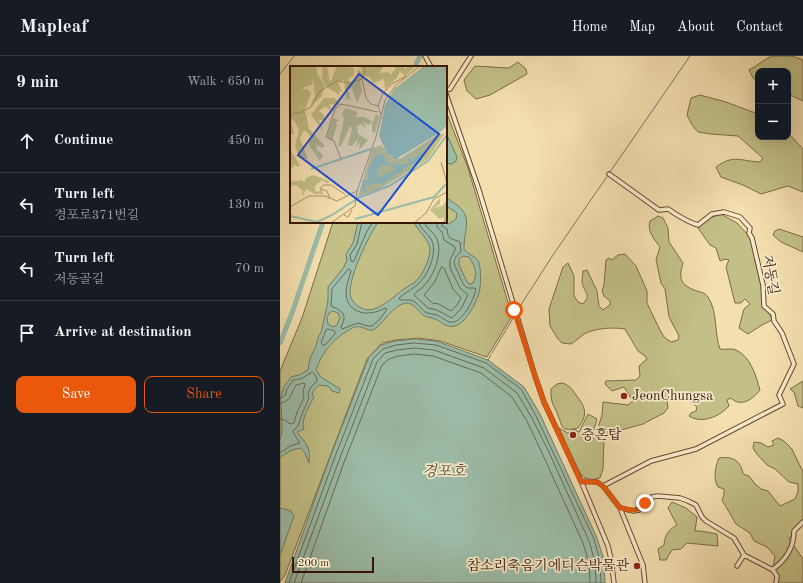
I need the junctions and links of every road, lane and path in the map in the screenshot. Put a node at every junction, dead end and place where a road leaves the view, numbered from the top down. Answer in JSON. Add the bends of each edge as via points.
{"nodes":[{"id":1,"x":425,"y":56,"type":"edge"},
{"id":2,"x":471,"y":56,"type":"edge"},
{"id":3,"x":430,"y":65,"type":"edge"},
{"id":4,"x":447,"y":90,"type":"edge"},
{"id":5,"x":447,"y":97,"type":"edge"},
{"id":6,"x":609,"y":174,"type":"dead end"},
{"id":7,"x":581,"y":482,"type":"junction"},
{"id":8,"x":603,"y":486,"type":"junction"},
{"id":9,"x":620,"y":508,"type":"junction"},
{"id":10,"x":803,"y":522,"type":"edge"},
{"id":11,"x":744,"y":555,"type":"junction"},
{"id":12,"x":737,"y":566,"type":"dead end"},
{"id":13,"x":772,"y":570,"type":"junction"},
{"id":14,"x":614,"y":583,"type":"edge"},
{"id":15,"x":645,"y":583,"type":"edge"},
{"id":16,"x":776,"y":583,"type":"edge"}],
"edges":[{"from":1,"to":3,"type":"street"},
{"from":2,"to":4,"type":"street","via":[[450,89]]},
{"from":5,"to":7,"type":"street","via":[[479,190],[544,402]]},
{"from":6,"to":8,"type":"street","name":"저동길","via":[[659,210],[668,209],[683,220],[694,224],[698,225],[712,214],[724,212],[740,216],[750,228],[749,234],[763,285],[764,306],[773,314],[794,364],[779,395],[783,404],[696,449],[651,461]]},
{"from":7,"to":8,"type":"street","via":[[597,482]]},
{"from":7,"to":14,"type":"street","via":[[608,546]]},
{"from":8,"to":9,"type":"street"},
{"from":9,"to":11,"type":"street","via":[[639,510],[652,497],[680,498],[696,505],[706,521],[734,538]]},
{"from":9,"to":15,"type":"street","via":[[643,565]]},
{"from":10,"to":13,"type":"street","via":[[794,531],[790,551],[782,563]]},
{"from":11,"to":12,"type":"street"},
{"from":11,"to":13,"type":"street"},
{"from":13,"to":16,"type":"street","via":[[777,576]]}]}
